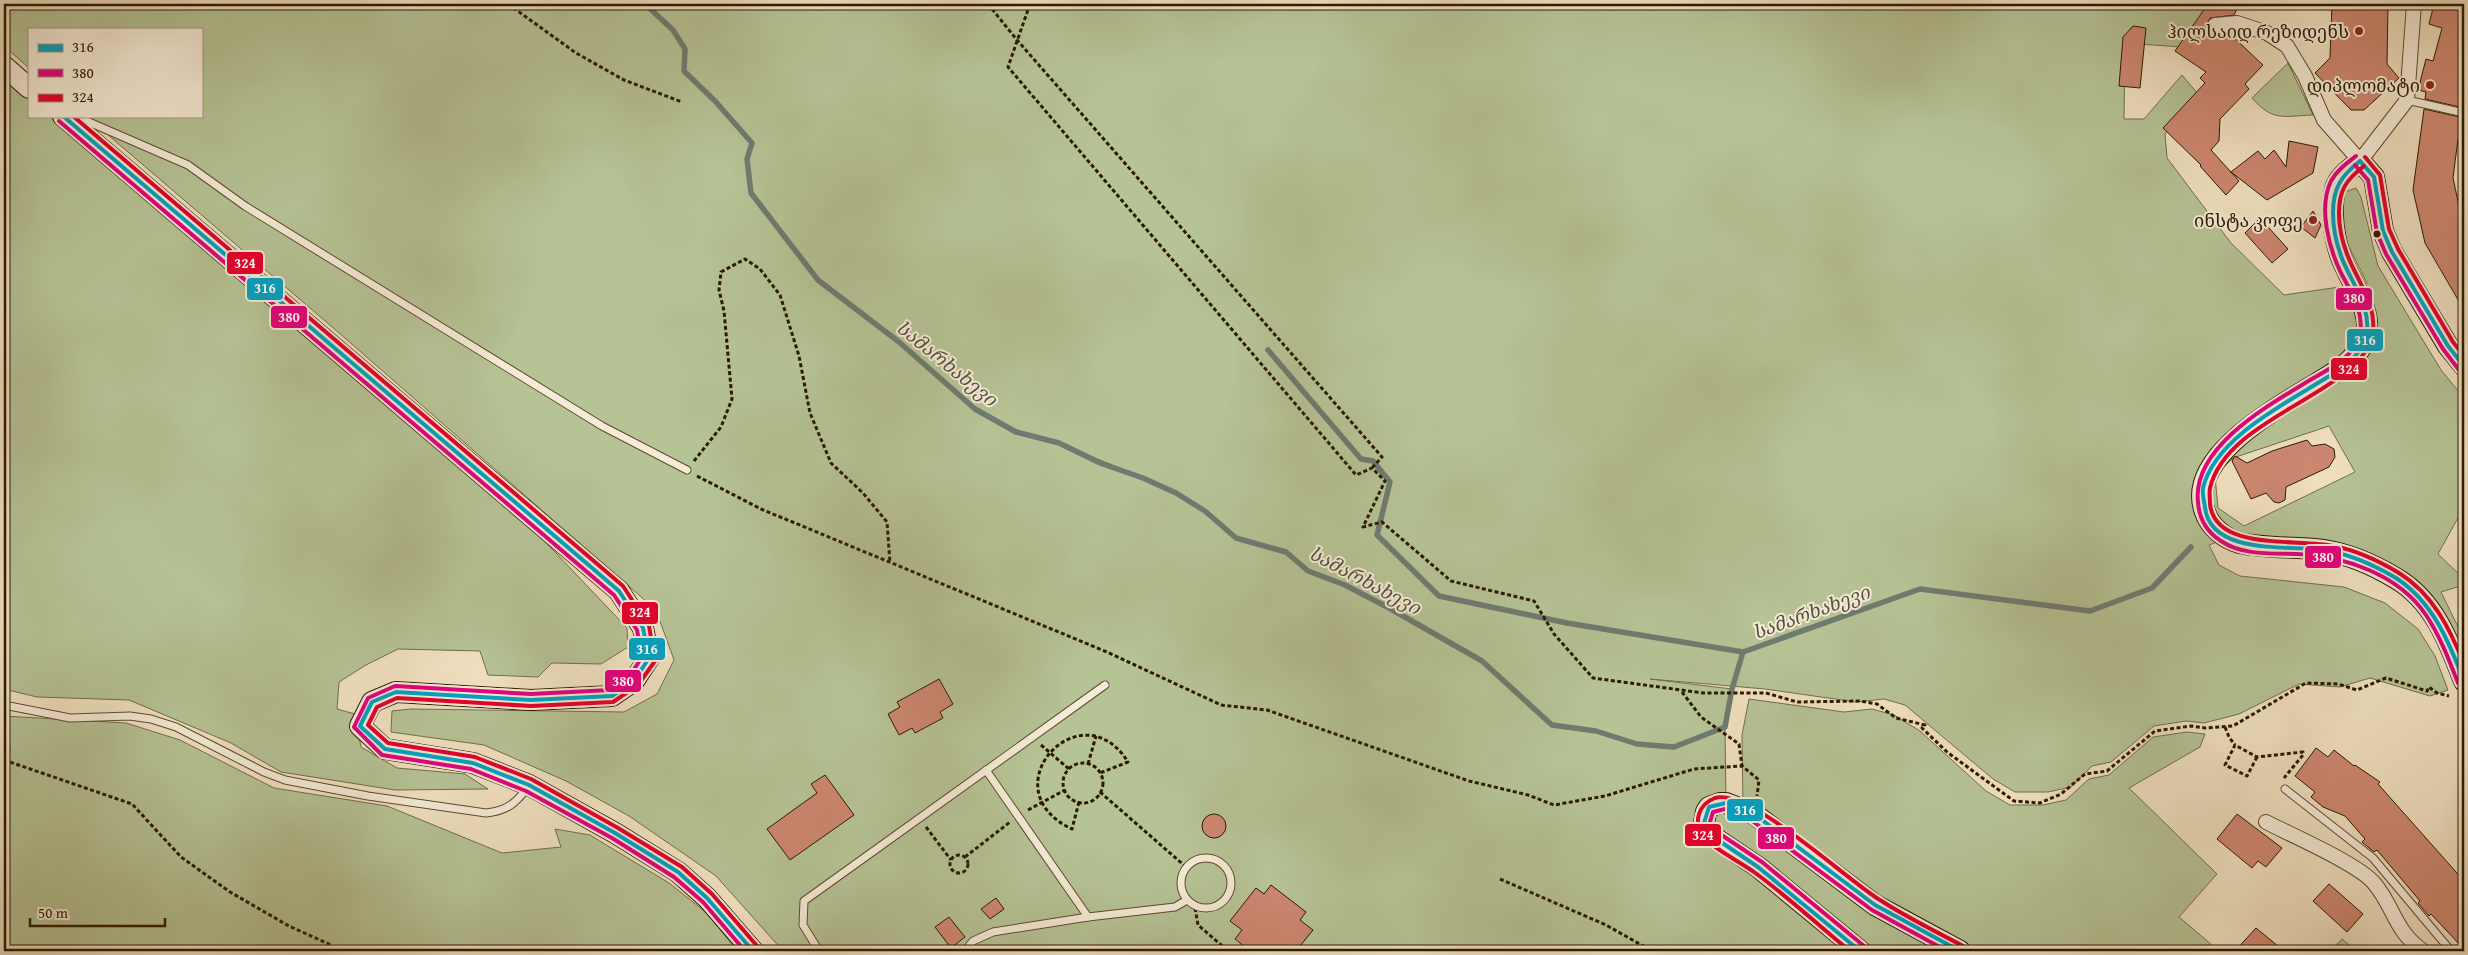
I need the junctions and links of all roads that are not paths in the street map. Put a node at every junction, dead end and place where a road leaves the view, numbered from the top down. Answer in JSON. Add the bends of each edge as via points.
{"nodes":[{"id":1,"x":2414,"y":4,"type":"edge"},
{"id":2,"x":2215,"y":25,"type":"dead end"},
{"id":3,"x":4,"y":66,"type":"edge"},
{"id":4,"x":28,"y":87,"type":"edge"},
{"id":5,"x":2407,"y":100,"type":"junction"},
{"id":6,"x":2464,"y":113,"type":"edge"},
{"id":7,"x":65,"y":118,"type":"edge"},
{"id":8,"x":80,"y":118,"type":"edge"},
{"id":9,"x":2360,"y":161,"type":"junction"},
{"id":10,"x":2464,"y":366,"type":"edge"},
{"id":11,"x":687,"y":470,"type":"road end"},
{"id":12,"x":2464,"y":681,"type":"edge"},
{"id":13,"x":1105,"y":685,"type":"dead end"},
{"id":14,"x":4,"y":706,"type":"edge"},
{"id":15,"x":986,"y":770,"type":"junction"},
{"id":16,"x":529,"y":785,"type":"junction"},
{"id":17,"x":2285,"y":790,"type":"dead end"},
{"id":18,"x":2266,"y":822,"type":"dead end"},
{"id":19,"x":1187,"y":900,"type":"junction"},
{"id":20,"x":1088,"y":917,"type":"junction"},
{"id":21,"x":753,"y":951,"type":"edge"},
{"id":22,"x":819,"y":951,"type":"edge"},
{"id":23,"x":965,"y":951,"type":"edge"},
{"id":24,"x":1860,"y":951,"type":"edge"},
{"id":25,"x":1960,"y":951,"type":"edge"},
{"id":26,"x":2423,"y":951,"type":"edge"},
{"id":27,"x":2451,"y":951,"type":"edge"}],
"edges":[{"from":1,"to":5,"type":"street"},
{"from":2,"to":9,"type":"street","via":[[2237,23],[2267,33],[2287,46],[2305,76],[2324,120]]},
{"from":3,"to":4,"type":"main road"},
{"from":5,"to":6,"type":"lane"},
{"from":5,"to":9,"type":"street"},
{"from":7,"to":16,"type":"main road","via":[[619,591],[643,628],[649,658],[634,681],[612,696],[532,700],[396,692],[372,702],[360,726],[385,749],[473,763]]},
{"from":8,"to":11,"type":"lane","via":[[188,165],[245,206],[602,426]]},
{"from":9,"to":10,"type":"main road","via":[[2374,177],[2384,231],[2392,252],[2448,346]]},
{"from":9,"to":12,"type":"main road","via":[[2347,171],[2336,187],[2334,218],[2343,262],[2362,304],[2366,338],[2342,368],[2258,421],[2227,447],[2207,474],[2202,498],[2204,510],[2217,531],[2238,542],[2340,553],[2397,579],[2431,611],[2451,647]]},
{"from":13,"to":15,"type":"lane"},
{"from":14,"to":16,"type":"lane","via":[[70,718],[130,716],[151,719],[176,727],[285,780],[368,796],[486,813],[510,808]]},
{"from":15,"to":20,"type":"lane"},
{"from":15,"to":22,"type":"lane","via":[[804,901],[803,925]]},
{"from":16,"to":21,"type":"main road","via":[[616,832],[678,872],[707,898]]},
{"from":17,"to":27,"type":"lane","via":[[2373,858]]},
{"from":18,"to":26,"type":"street","via":[[2373,881],[2404,935]]},
{"from":19,"to":19,"type":"lane","via":[[1180,886],[1186,867],[1195,859],[1211,857],[1225,866],[1232,882],[1220,904],[1212,908],[1194,906]]},
{"from":19,"to":20,"type":"lane","via":[[1175,907]]},
{"from":20,"to":23,"type":"lane","via":[[993,932],[973,940]]},
{"from":24,"to":25,"type":"main road","via":[[1758,867],[1710,834],[1704,823],[1706,812],[1720,802],[1754,814],[1874,905]]}]}
